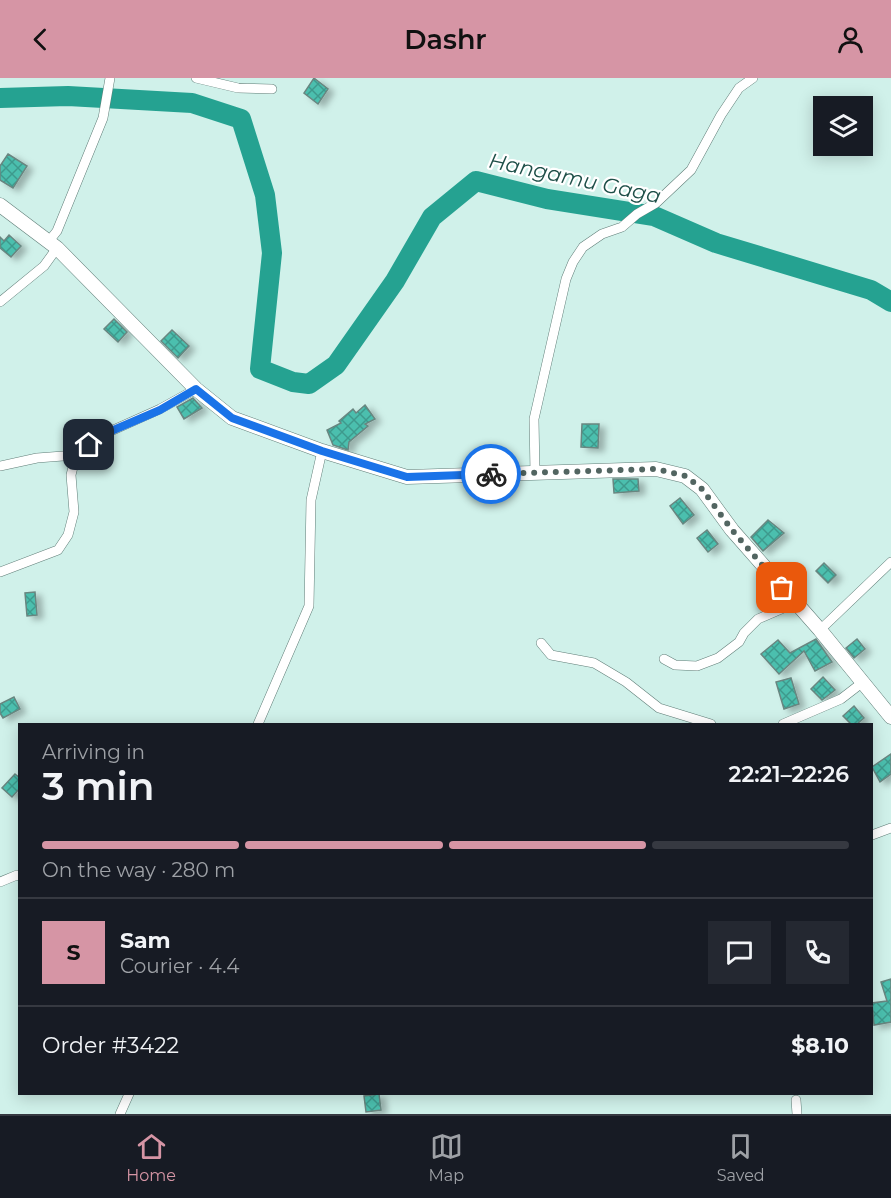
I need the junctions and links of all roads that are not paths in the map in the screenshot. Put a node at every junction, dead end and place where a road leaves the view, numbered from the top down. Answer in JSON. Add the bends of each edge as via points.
{"nodes":[{"id":1,"x":110,"y":78,"type":"edge"},
{"id":2,"x":196,"y":78,"type":"edge"},
{"id":3,"x":753,"y":78,"type":"edge"},
{"id":4,"x":272,"y":89,"type":"dead end"},
{"id":5,"x":0,"y":205,"type":"edge"},
{"id":6,"x":53,"y":244,"type":"junction"},
{"id":7,"x":0,"y":302,"type":"edge"},
{"id":8,"x":196,"y":389,"type":"junction"},
{"id":9,"x":322,"y":451,"type":"junction"},
{"id":10,"x":76,"y":455,"type":"junction"},
{"id":11,"x":0,"y":466,"type":"edge"},
{"id":12,"x":535,"y":473,"type":"junction"},
{"id":13,"x":891,"y":562,"type":"edge"},
{"id":14,"x":0,"y":572,"type":"edge"},
{"id":15,"x":795,"y":603,"type":"junction"},
{"id":16,"x":820,"y":630,"type":"junction"},
{"id":17,"x":541,"y":644,"type":"dead end"},
{"id":18,"x":664,"y":659,"type":"dead end"},
{"id":19,"x":863,"y":682,"type":"junction"},
{"id":20,"x":891,"y":717,"type":"edge"},
{"id":21,"x":258,"y":723,"type":"edge"},
{"id":22,"x":708,"y":723,"type":"edge"},
{"id":23,"x":785,"y":723,"type":"edge"},
{"id":24,"x":891,"y":828,"type":"edge"},
{"id":25,"x":873,"y":835,"type":"edge"},
{"id":26,"x":18,"y":875,"type":"edge"},
{"id":27,"x":0,"y":882,"type":"edge"},
{"id":28,"x":129,"y":1095,"type":"edge"},
{"id":29,"x":796,"y":1100,"type":"dead end"},
{"id":30,"x":120,"y":1114,"type":"edge"},
{"id":31,"x":797,"y":1114,"type":"edge"}],
"edges":[{"from":1,"to":6,"type":"street","via":[[103,118]]},
{"from":2,"to":4,"type":"street","via":[[238,88]]},
{"from":3,"to":12,"type":"street","via":[[740,88],[721,115],[691,170],[657,203],[583,247],[573,262],[534,419]]},
{"from":5,"to":6,"type":"street"},
{"from":6,"to":7,"type":"street","via":[[44,266]]},
{"from":6,"to":8,"type":"street"},
{"from":8,"to":9,"type":"street","via":[[232,418]]},
{"from":8,"to":10,"type":"street","via":[[160,410],[102,435]]},
{"from":9,"to":12,"type":"street","via":[[407,477]]},
{"from":9,"to":21,"type":"street","via":[[311,500],[309,606]]},
{"from":10,"to":11,"type":"street"},
{"from":10,"to":14,"type":"street","via":[[71,475],[74,512],[68,535],[58,550]]},
{"from":12,"to":15,"type":"street","via":[[656,469],[686,476],[702,489]]},
{"from":13,"to":16,"type":"street"},
{"from":15,"to":16,"type":"street"},
{"from":15,"to":18,"type":"street","via":[[758,619],[739,642],[718,658],[697,666],[675,665]]},
{"from":16,"to":19,"type":"street"},
{"from":17,"to":22,"type":"street","via":[[551,655],[594,663],[659,708]]},
{"from":19,"to":20,"type":"street"},
{"from":19,"to":23,"type":"street","via":[[841,699]]},
{"from":24,"to":25,"type":"street"},
{"from":26,"to":27,"type":"street"},
{"from":28,"to":30,"type":"street"},
{"from":29,"to":31,"type":"street"}]}
